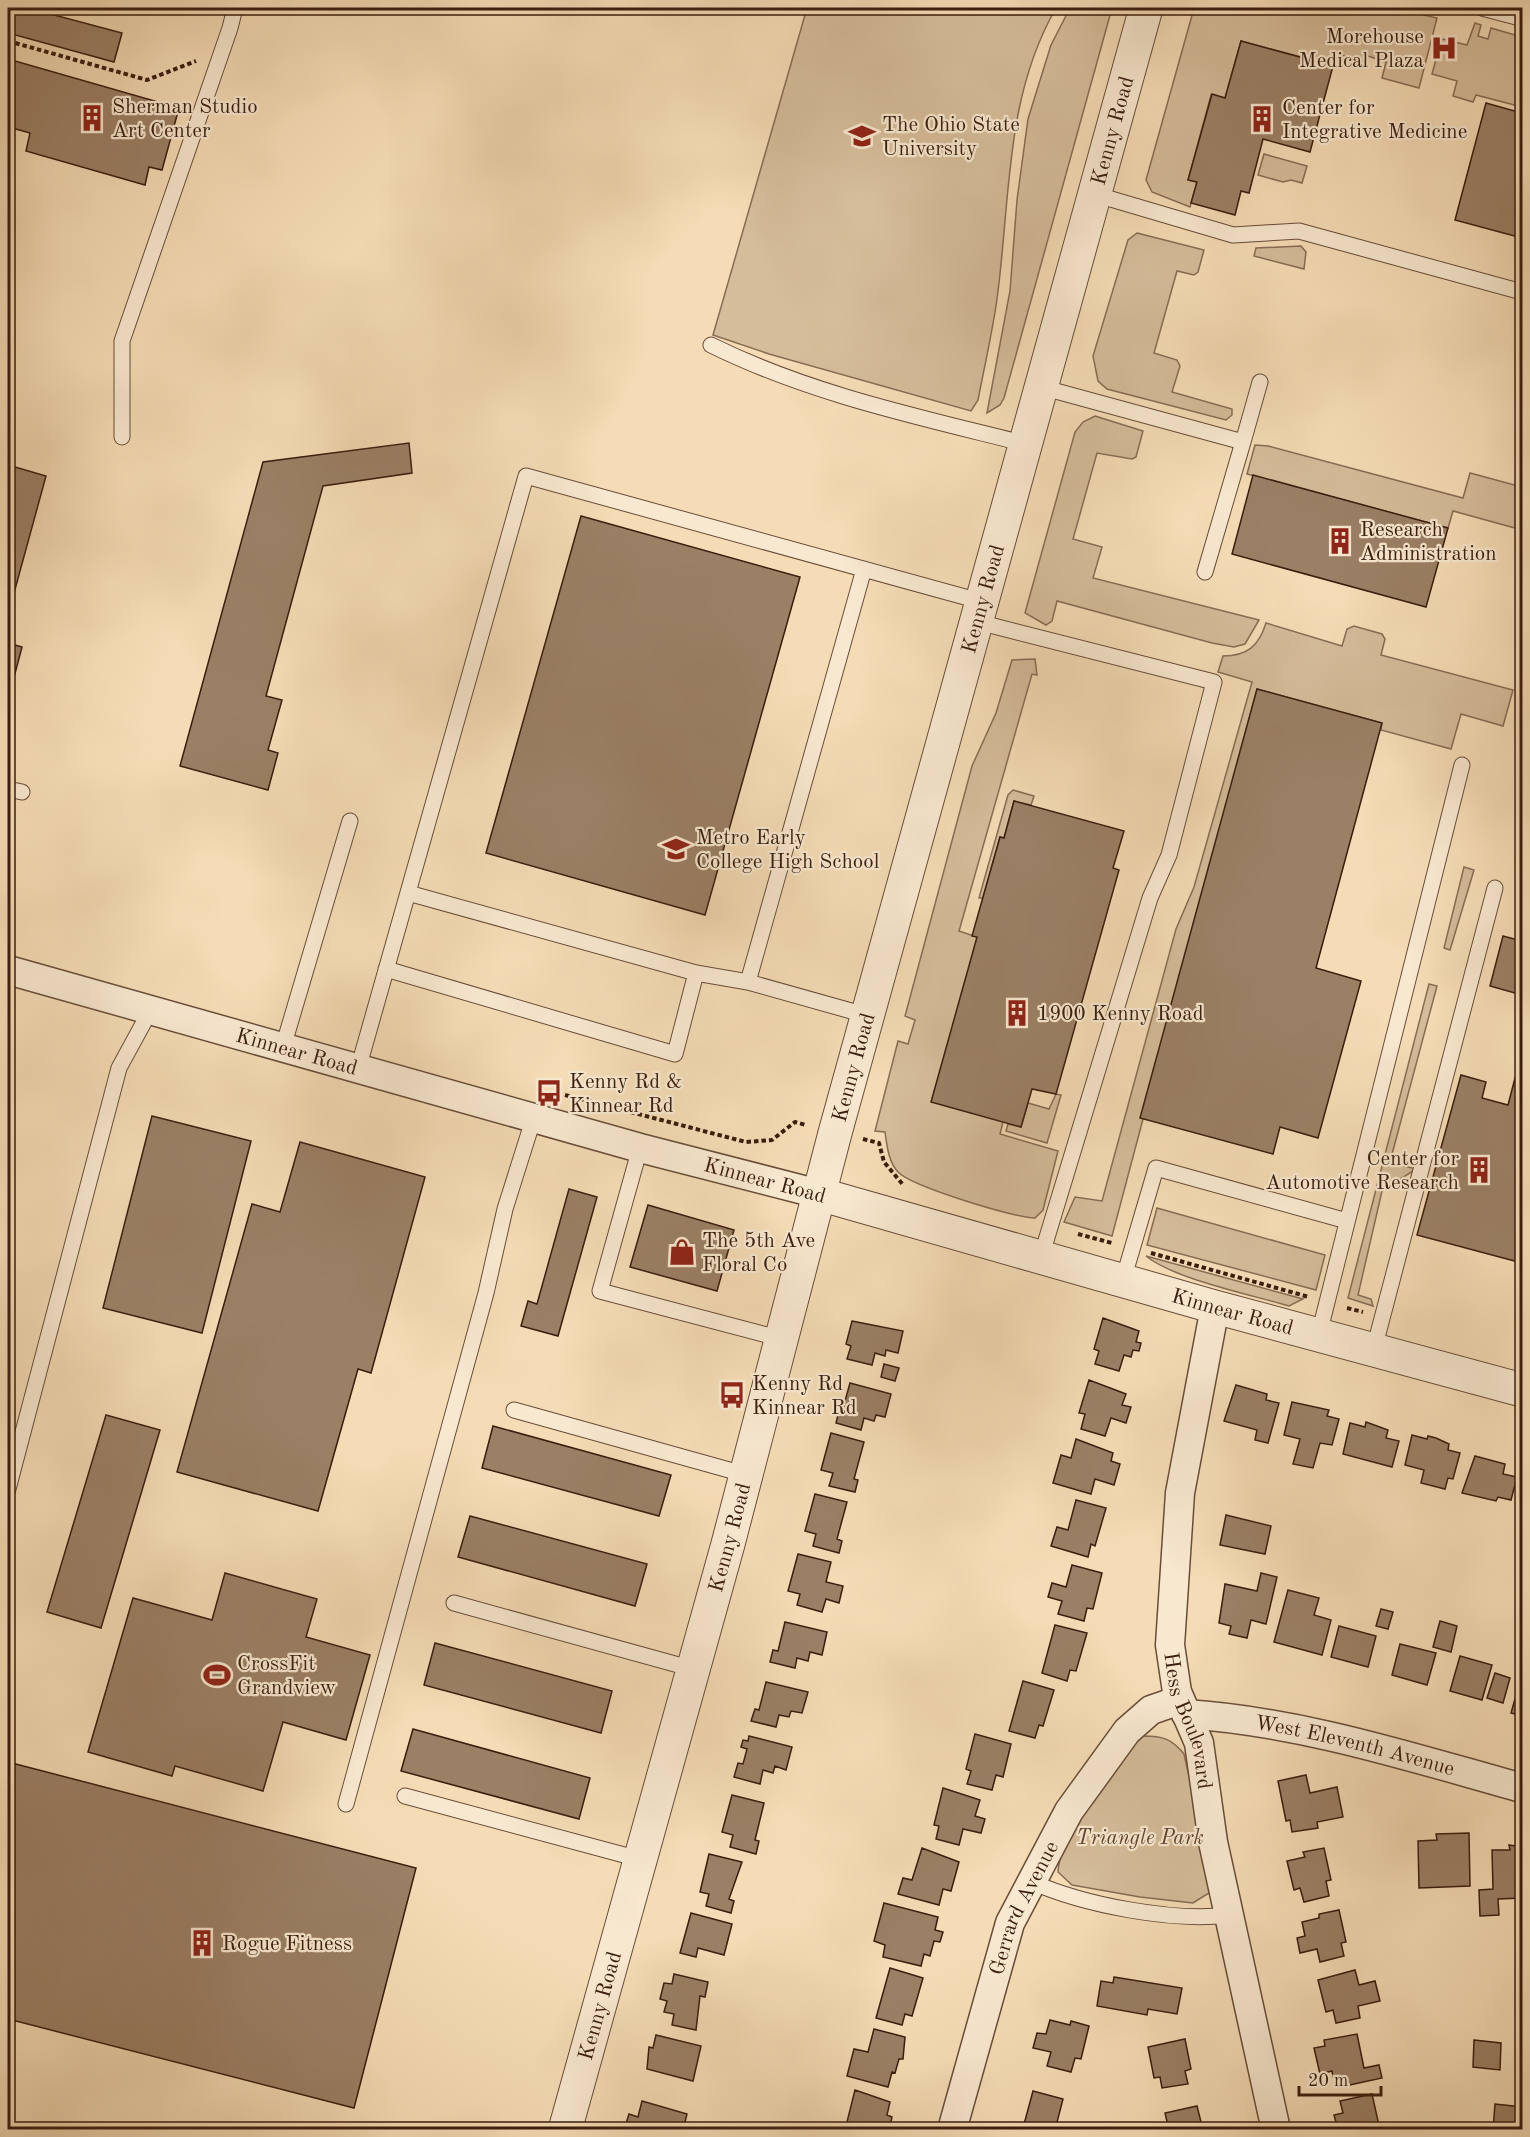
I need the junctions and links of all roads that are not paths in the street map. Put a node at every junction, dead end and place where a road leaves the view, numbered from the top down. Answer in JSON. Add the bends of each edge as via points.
{"nodes":[{"id":1,"x":235,"y":8,"type":"edge"},
{"id":2,"x":1146,"y":8,"type":"edge"},
{"id":3,"x":1482,"y":8,"type":"edge"},
{"id":4,"x":1522,"y":10,"type":"edge"},
{"id":5,"x":1095,"y":194,"type":"junction"},
{"id":6,"x":1522,"y":292,"type":"edge"},
{"id":7,"x":711,"y":345,"type":"dead end"},
{"id":8,"x":1260,"y":382,"type":"dead end"},
{"id":9,"x":1041,"y":387,"type":"junction"},
{"id":10,"x":122,"y":437,"type":"dead end"},
{"id":11,"x":1243,"y":442,"type":"junction"},
{"id":12,"x":1026,"y":444,"type":"junction"},
{"id":13,"x":864,"y":569,"type":"junction"},
{"id":14,"x":1205,"y":572,"type":"dead end"},
{"id":15,"x":980,"y":612,"type":"junction"},
{"id":16,"x":1462,"y":765,"type":"dead end"},
{"id":17,"x":350,"y":821,"type":"dead end"},
{"id":18,"x":1495,"y":888,"type":"dead end"},
{"id":19,"x":408,"y":893,"type":"junction"},
{"id":20,"x":386,"y":969,"type":"junction"},
{"id":21,"x":8,"y":970,"type":"edge"},
{"id":22,"x":696,"y":973,"type":"junction"},
{"id":23,"x":748,"y":982,"type":"junction"},
{"id":24,"x":150,"y":1011,"type":"junction"},
{"id":25,"x":869,"y":1016,"type":"junction"},
{"id":26,"x":283,"y":1047,"type":"junction"},
{"id":27,"x":358,"y":1069,"type":"junction"},
{"id":28,"x":534,"y":1118,"type":"junction"},
{"id":29,"x":640,"y":1148,"type":"junction"},
{"id":30,"x":819,"y":1194,"type":"junction"},
{"id":31,"x":1347,"y":1221,"type":"junction"},
{"id":32,"x":1046,"y":1242,"type":"junction"},
{"id":33,"x":1123,"y":1280,"type":"junction"},
{"id":34,"x":1215,"y":1306,"type":"junction"},
{"id":35,"x":1319,"y":1334,"type":"junction"},
{"id":36,"x":782,"y":1339,"type":"junction"},
{"id":37,"x":1374,"y":1349,"type":"junction"},
{"id":38,"x":1522,"y":1390,"type":"edge"},
{"id":39,"x":514,"y":1410,"type":"dead end"},
{"id":40,"x":747,"y":1475,"type":"junction"},
{"id":41,"x":8,"y":1489,"type":"edge"},
{"id":42,"x":454,"y":1602,"type":"dead end"},
{"id":43,"x":693,"y":1669,"type":"junction"},
{"id":44,"x":1183,"y":1707,"type":"junction"},
{"id":45,"x":1522,"y":1788,"type":"edge"},
{"id":46,"x":405,"y":1796,"type":"dead end"},
{"id":47,"x":346,"y":1804,"type":"dead end"},
{"id":48,"x":639,"y":1859,"type":"junction"},
{"id":49,"x":1032,"y":1882,"type":"junction"},
{"id":50,"x":1228,"y":1915,"type":"junction"},
{"id":51,"x":565,"y":2130,"type":"edge"},
{"id":52,"x":952,"y":2130,"type":"edge"},
{"id":53,"x":1276,"y":2130,"type":"edge"}],
"edges":[{"from":1,"to":10,"type":"lane","via":[[122,341]]},
{"from":2,"to":5,"type":"street","name":"Kenny Road"},
{"from":3,"to":4,"type":"lane","via":[[1520,18]]},
{"from":5,"to":6,"type":"lane","via":[[1233,235],[1299,231]]},
{"from":5,"to":9,"type":"street","name":"Kenny Road"},
{"from":7,"to":12,"type":"lane","via":[[813,388]]},
{"from":8,"to":11,"type":"lane"},
{"from":9,"to":11,"type":"lane"},
{"from":9,"to":12,"type":"street","name":"Kenny Road"},
{"from":11,"to":14,"type":"lane"},
{"from":12,"to":15,"type":"street","name":"Kenny Road"},
{"from":13,"to":15,"type":"lane"},
{"from":13,"to":19,"type":"lane","via":[[526,476]]},
{"from":13,"to":23,"type":"lane"},
{"from":15,"to":25,"type":"street","name":"Kenny Road"},
{"from":15,"to":32,"type":"lane","via":[[1214,682],[1169,855],[1150,898]]},
{"from":16,"to":31,"type":"lane"},
{"from":17,"to":26,"type":"lane"},
{"from":18,"to":37,"type":"lane"},
{"from":19,"to":20,"type":"lane"},
{"from":19,"to":22,"type":"lane"},
{"from":20,"to":22,"type":"lane","via":[[675,1054]]},
{"from":20,"to":27,"type":"lane"},
{"from":21,"to":24,"type":"street","name":"Kinnear Road"},
{"from":22,"to":23,"type":"lane"},
{"from":23,"to":25,"type":"lane"},
{"from":24,"to":26,"type":"street","name":"Kinnear Road"},
{"from":24,"to":41,"type":"lane","via":[[119,1068]]},
{"from":25,"to":30,"type":"street","name":"Kenny Road"},
{"from":26,"to":27,"type":"street","name":"Kinnear Road"},
{"from":27,"to":28,"type":"street","name":"Kinnear Road"},
{"from":28,"to":29,"type":"street","name":"Kinnear Road"},
{"from":28,"to":47,"type":"lane","via":[[505,1209],[486,1293]]},
{"from":29,"to":30,"type":"street","name":"Kinnear Road"},
{"from":29,"to":36,"type":"lane","via":[[600,1291]]},
{"from":30,"to":32,"type":"street","name":"Kinnear Road"},
{"from":30,"to":36,"type":"street","name":"Kenny Road"},
{"from":31,"to":33,"type":"lane","via":[[1156,1168]]},
{"from":31,"to":35,"type":"lane"},
{"from":32,"to":33,"type":"street","name":"Kinnear Road"},
{"from":33,"to":34,"type":"street","name":"Kinnear Road"},
{"from":34,"to":35,"type":"street","name":"Kinnear Road"},
{"from":34,"to":44,"type":"street","name":"Hess Boulevard","via":[[1176,1533],[1170,1645]]},
{"from":35,"to":37,"type":"street","name":"Kinnear Road"},
{"from":36,"to":40,"type":"street","name":"Kenny Road"},
{"from":37,"to":38,"type":"street","name":"Kinnear Road"},
{"from":39,"to":40,"type":"lane"},
{"from":40,"to":43,"type":"street","name":"Kenny Road"},
{"from":42,"to":43,"type":"lane"},
{"from":43,"to":48,"type":"street","name":"Kenny Road"},
{"from":44,"to":45,"type":"street","name":"West Eleventh Avenue","via":[[1311,1730]]},
{"from":44,"to":49,"type":"street","name":"Gerrard Avenue","via":[[1151,1710],[1127,1731],[1069,1811]]},
{"from":44,"to":50,"type":"street","name":"Hess Boulevard","via":[[1199,1743]]},
{"from":46,"to":48,"type":"lane"},
{"from":48,"to":51,"type":"street","name":"Kenny Road"},
{"from":49,"to":50,"type":"lane","via":[[1061,1895],[1131,1909],[1203,1918]]},
{"from":49,"to":52,"type":"street","name":"Gerrard Avenue","via":[[1010,1923]]},
{"from":50,"to":53,"type":"street","name":"Hess Boulevard"}]}
